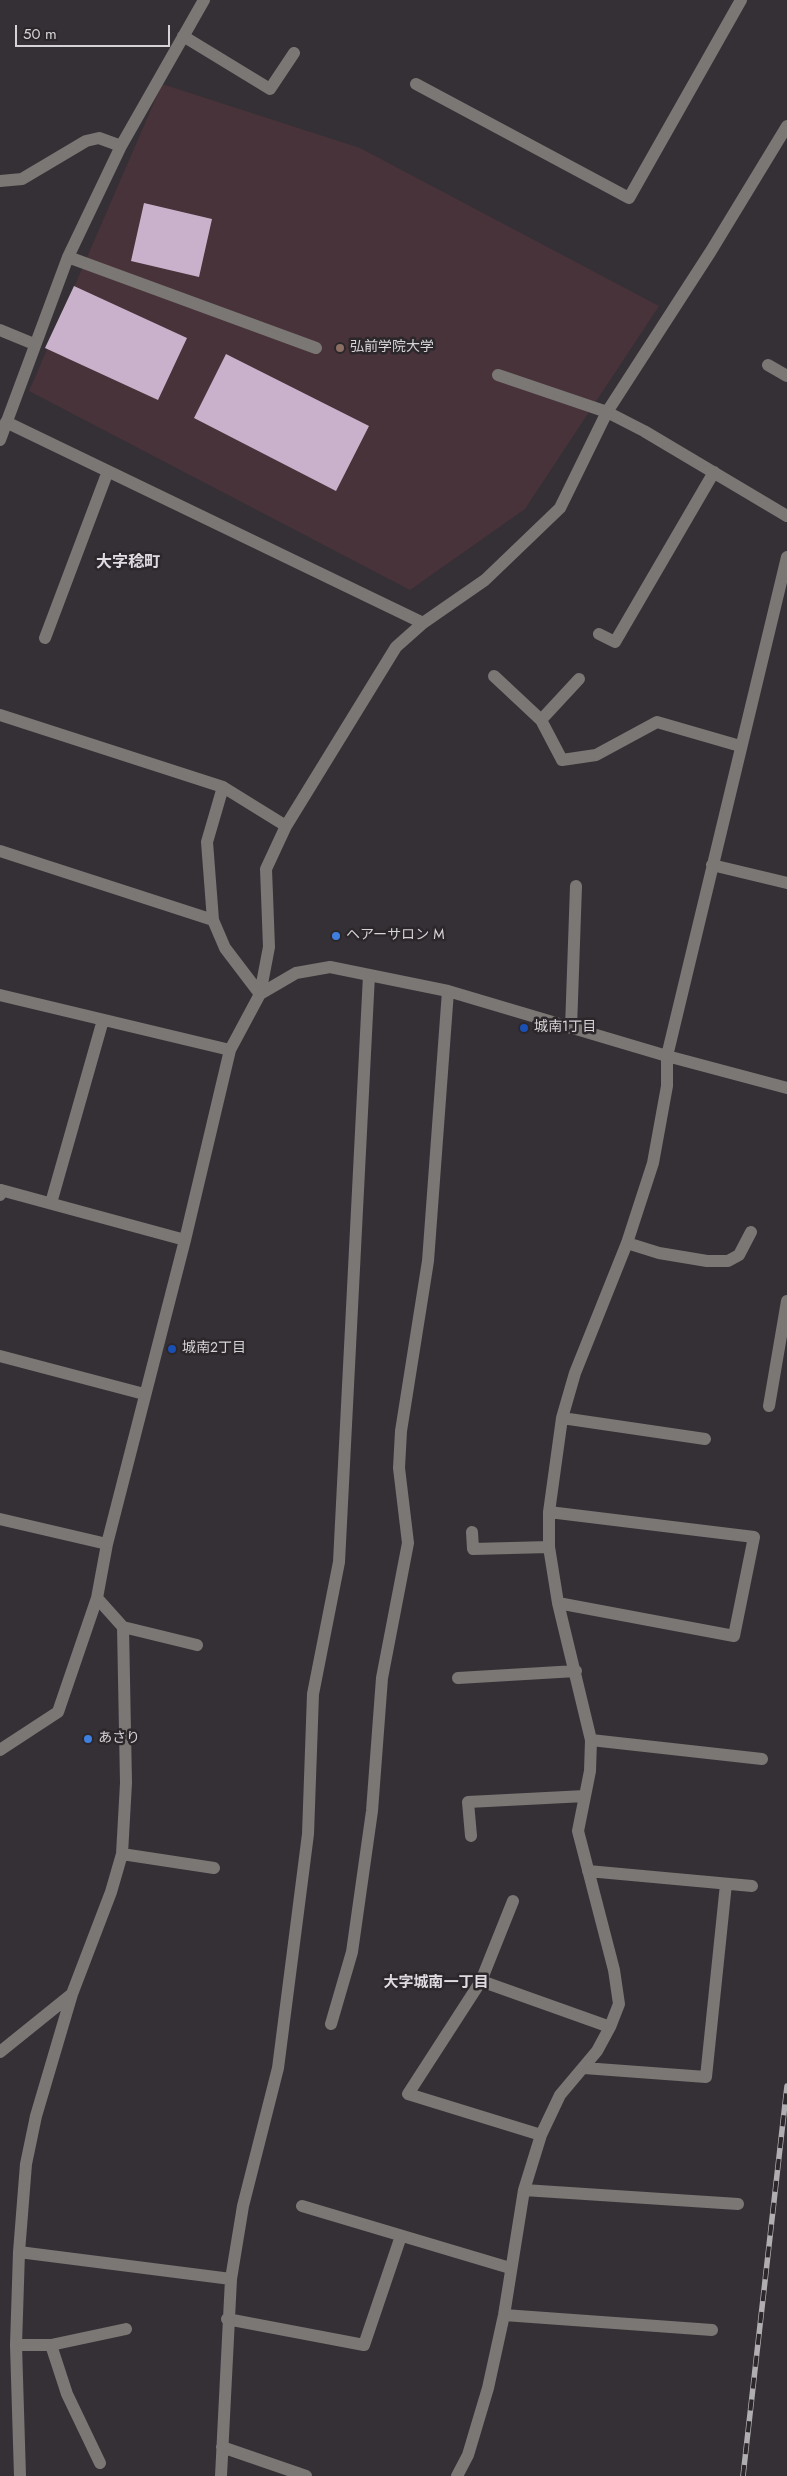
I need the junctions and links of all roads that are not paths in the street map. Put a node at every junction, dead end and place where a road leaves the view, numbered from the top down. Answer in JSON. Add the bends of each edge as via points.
{"nodes":[{"id":1,"x":204,"y":0,"type":"edge"},
{"id":2,"x":741,"y":0,"type":"edge"},
{"id":3,"x":183,"y":36,"type":"junction"},
{"id":4,"x":294,"y":53,"type":"dead end"},
{"id":5,"x":416,"y":84,"type":"dead end"},
{"id":6,"x":787,"y":126,"type":"edge"},
{"id":7,"x":121,"y":146,"type":"junction"},
{"id":8,"x":0,"y":181,"type":"edge"},
{"id":9,"x":68,"y":257,"type":"junction"},
{"id":10,"x":0,"y":330,"type":"edge"},
{"id":11,"x":34,"y":344,"type":"junction"},
{"id":12,"x":316,"y":348,"type":"dead end"},
{"id":13,"x":768,"y":365,"type":"dead end"},
{"id":14,"x":498,"y":375,"type":"dead end"},
{"id":15,"x":787,"y":376,"type":"edge"},
{"id":16,"x":607,"y":412,"type":"junction"},
{"id":17,"x":6,"y":422,"type":"junction"},
{"id":18,"x":0,"y":440,"type":"edge"},
{"id":19,"x":108,"y":471,"type":"junction"},
{"id":20,"x":714,"y":472,"type":"junction"},
{"id":21,"x":787,"y":516,"type":"edge"},
{"id":22,"x":787,"y":557,"type":"edge"},
{"id":23,"x":423,"y":623,"type":"junction"},
{"id":24,"x":599,"y":634,"type":"dead end"},
{"id":25,"x":45,"y":638,"type":"dead end"},
{"id":26,"x":494,"y":676,"type":"dead end"},
{"id":27,"x":579,"y":679,"type":"dead end"},
{"id":28,"x":0,"y":715,"type":"edge"},
{"id":29,"x":541,"y":720,"type":"junction"},
{"id":30,"x":740,"y":746,"type":"junction"},
{"id":31,"x":223,"y":787,"type":"junction"},
{"id":32,"x":286,"y":826,"type":"junction"},
{"id":33,"x":0,"y":851,"type":"edge"},
{"id":34,"x":712,"y":865,"type":"junction"},
{"id":35,"x":787,"y":883,"type":"edge"},
{"id":36,"x":576,"y":886,"type":"dead end"},
{"id":37,"x":213,"y":920,"type":"junction"},
{"id":38,"x":369,"y":975,"type":"junction"},
{"id":39,"x":448,"y":991,"type":"junction"},
{"id":40,"x":260,"y":994,"type":"junction"},
{"id":41,"x":0,"y":995,"type":"edge"},
{"id":42,"x":103,"y":1020,"type":"junction"},
{"id":43,"x":571,"y":1028,"type":"junction"},
{"id":44,"x":230,"y":1050,"type":"junction"},
{"id":45,"x":667,"y":1056,"type":"junction"},
{"id":46,"x":787,"y":1088,"type":"edge"},
{"id":47,"x":0,"y":1191,"type":"edge"},
{"id":48,"x":51,"y":1203,"type":"junction"},
{"id":49,"x":751,"y":1232,"type":"dead end"},
{"id":50,"x":185,"y":1240,"type":"junction"},
{"id":51,"x":627,"y":1243,"type":"junction"},
{"id":52,"x":787,"y":1301,"type":"edge"},
{"id":53,"x":0,"y":1356,"type":"edge"},
{"id":54,"x":144,"y":1394,"type":"junction"},
{"id":55,"x":769,"y":1406,"type":"dead end"},
{"id":56,"x":562,"y":1418,"type":"junction"},
{"id":57,"x":704,"y":1439,"type":"dead end"},
{"id":58,"x":550,"y":1512,"type":"junction"},
{"id":59,"x":0,"y":1519,"type":"edge"},
{"id":60,"x":472,"y":1532,"type":"dead end"},
{"id":61,"x":107,"y":1544,"type":"junction"},
{"id":62,"x":549,"y":1547,"type":"junction"},
{"id":63,"x":98,"y":1598,"type":"junction"},
{"id":64,"x":558,"y":1603,"type":"junction"},
{"id":65,"x":123,"y":1627,"type":"junction"},
{"id":66,"x":197,"y":1645,"type":"dead end"},
{"id":67,"x":576,"y":1671,"type":"junction"},
{"id":68,"x":458,"y":1678,"type":"dead end"},
{"id":69,"x":591,"y":1740,"type":"junction"},
{"id":70,"x":0,"y":1750,"type":"edge"},
{"id":71,"x":762,"y":1759,"type":"dead end"},
{"id":72,"x":585,"y":1796,"type":"junction"},
{"id":73,"x":471,"y":1836,"type":"dead end"},
{"id":74,"x":122,"y":1854,"type":"junction"},
{"id":75,"x":214,"y":1868,"type":"dead end"},
{"id":76,"x":588,"y":1871,"type":"junction"},
{"id":77,"x":726,"y":1884,"type":"junction"},
{"id":78,"x":752,"y":1886,"type":"dead end"},
{"id":79,"x":513,"y":1902,"type":"dead end"},
{"id":80,"x":481,"y":1981,"type":"junction"},
{"id":81,"x":72,"y":1994,"type":"junction"},
{"id":82,"x":331,"y":2024,"type":"dead end"},
{"id":83,"x":610,"y":2027,"type":"junction"},
{"id":84,"x":0,"y":2052,"type":"edge"},
{"id":85,"x":584,"y":2068,"type":"junction"},
{"id":86,"x":541,"y":2135,"type":"junction"},
{"id":87,"x":524,"y":2190,"type":"junction"},
{"id":88,"x":738,"y":2204,"type":"dead end"},
{"id":89,"x":302,"y":2206,"type":"dead end"},
{"id":90,"x":401,"y":2236,"type":"junction"},
{"id":91,"x":19,"y":2252,"type":"junction"},
{"id":92,"x":510,"y":2268,"type":"junction"},
{"id":93,"x":230,"y":2279,"type":"junction"},
{"id":94,"x":504,"y":2315,"type":"junction"},
{"id":95,"x":227,"y":2319,"type":"junction"},
{"id":96,"x":126,"y":2329,"type":"dead end"},
{"id":97,"x":712,"y":2330,"type":"dead end"},
{"id":98,"x":16,"y":2345,"type":"junction"},
{"id":99,"x":51,"y":2345,"type":"junction"},
{"id":100,"x":222,"y":2447,"type":"junction"},
{"id":101,"x":100,"y":2464,"type":"dead end"},
{"id":102,"x":20,"y":2476,"type":"edge"},
{"id":103,"x":221,"y":2476,"type":"edge"},
{"id":104,"x":306,"y":2476,"type":"edge"},
{"id":105,"x":457,"y":2476,"type":"edge"}],
"edges":[{"from":1,"to":3,"type":"street"},
{"from":2,"to":5,"type":"street","via":[[629,198]]},
{"from":3,"to":4,"type":"street","via":[[270,89]]},
{"from":3,"to":7,"type":"street"},
{"from":6,"to":16,"type":"street"},
{"from":7,"to":8,"type":"street","via":[[99,138],[86,141],[22,179]]},
{"from":7,"to":9,"type":"street"},
{"from":9,"to":11,"type":"street"},
{"from":9,"to":12,"type":"street"},
{"from":10,"to":11,"type":"street"},
{"from":11,"to":17,"type":"street"},
{"from":13,"to":15,"type":"street"},
{"from":14,"to":16,"type":"street"},
{"from":16,"to":20,"type":"street"},
{"from":16,"to":23,"type":"street","via":[[560,508],[485,580]]},
{"from":17,"to":18,"type":"street"},
{"from":17,"to":19,"type":"street"},
{"from":19,"to":23,"type":"street"},
{"from":19,"to":25,"type":"street"},
{"from":20,"to":21,"type":"street"},
{"from":20,"to":24,"type":"street","via":[[615,642]]},
{"from":22,"to":30,"type":"street"},
{"from":23,"to":32,"type":"street","via":[[396,647]]},
{"from":26,"to":29,"type":"street"},
{"from":27,"to":29,"type":"street"},
{"from":28,"to":31,"type":"street"},
{"from":29,"to":30,"type":"street","via":[[562,760],[596,755],[657,722]]},
{"from":30,"to":34,"type":"street"},
{"from":31,"to":32,"type":"street"},
{"from":31,"to":37,"type":"street","via":[[207,842]]},
{"from":32,"to":40,"type":"street","via":[[266,869],[269,947]]},
{"from":33,"to":37,"type":"street"},
{"from":34,"to":35,"type":"street"},
{"from":34,"to":45,"type":"street"},
{"from":36,"to":43,"type":"street"},
{"from":37,"to":40,"type":"street","via":[[225,948]]},
{"from":38,"to":39,"type":"street"},
{"from":38,"to":40,"type":"street","via":[[330,967],[296,973]]},
{"from":38,"to":93,"type":"street","via":[[339,1562],[313,1694],[308,1834],[278,2068],[243,2206]]},
{"from":39,"to":43,"type":"street"},
{"from":39,"to":82,"type":"street","via":[[428,1261],[401,1431],[399,1468],[408,1542],[382,1678],[372,1811],[352,1952]]},
{"from":40,"to":44,"type":"street"},
{"from":41,"to":42,"type":"street"},
{"from":42,"to":44,"type":"street"},
{"from":42,"to":48,"type":"street"},
{"from":43,"to":45,"type":"street"},
{"from":44,"to":50,"type":"street"},
{"from":45,"to":46,"type":"street"},
{"from":45,"to":51,"type":"street","via":[[667,1086],[653,1163]]},
{"from":47,"to":48,"type":"street"},
{"from":48,"to":50,"type":"street"},
{"from":49,"to":51,"type":"street","via":[[739,1256],[728,1261],[659,1253]]},
{"from":50,"to":54,"type":"street"},
{"from":51,"to":56,"type":"street","via":[[575,1373]]},
{"from":52,"to":55,"type":"street"},
{"from":53,"to":54,"type":"street"},
{"from":54,"to":61,"type":"street"},
{"from":56,"to":57,"type":"street"},
{"from":56,"to":58,"type":"street"},
{"from":58,"to":62,"type":"street"},
{"from":58,"to":64,"type":"street","via":[[754,1537],[734,1636]]},
{"from":59,"to":61,"type":"street"},
{"from":60,"to":62,"type":"street","via":[[473,1549]]},
{"from":61,"to":63,"type":"street"},
{"from":62,"to":64,"type":"street"},
{"from":63,"to":65,"type":"street"},
{"from":63,"to":70,"type":"street","via":[[58,1712]]},
{"from":64,"to":67,"type":"street"},
{"from":65,"to":66,"type":"street"},
{"from":65,"to":74,"type":"street","via":[[126,1774]]},
{"from":67,"to":68,"type":"street"},
{"from":67,"to":69,"type":"street"},
{"from":69,"to":71,"type":"street"},
{"from":69,"to":72,"type":"street"},
{"from":72,"to":73,"type":"street","via":[[468,1802]]},
{"from":72,"to":76,"type":"street","via":[[578,1831]]},
{"from":74,"to":75,"type":"street"},
{"from":74,"to":81,"type":"street"},
{"from":76,"to":77,"type":"street"},
{"from":76,"to":83,"type":"street","via":[[614,1970],[619,2004]]},
{"from":77,"to":78,"type":"street"},
{"from":77,"to":85,"type":"street","via":[[706,2078]]},
{"from":79,"to":80,"type":"street"},
{"from":80,"to":83,"type":"street"},
{"from":80,"to":86,"type":"street","via":[[408,2094]]},
{"from":81,"to":84,"type":"street"},
{"from":81,"to":91,"type":"street","via":[[36,2116],[26,2164]]},
{"from":83,"to":85,"type":"street"},
{"from":85,"to":86,"type":"street","via":[[560,2096]]},
{"from":86,"to":87,"type":"street"},
{"from":87,"to":88,"type":"street"},
{"from":87,"to":92,"type":"street"},
{"from":89,"to":90,"type":"street"},
{"from":90,"to":92,"type":"street"},
{"from":90,"to":95,"type":"street","via":[[364,2346]]},
{"from":91,"to":93,"type":"street"},
{"from":91,"to":98,"type":"street"},
{"from":92,"to":94,"type":"street"},
{"from":93,"to":95,"type":"street"},
{"from":94,"to":97,"type":"street"},
{"from":94,"to":105,"type":"street","via":[[488,2388],[468,2455]]},
{"from":95,"to":100,"type":"street"},
{"from":96,"to":99,"type":"street"},
{"from":98,"to":99,"type":"street"},
{"from":98,"to":102,"type":"street"},
{"from":99,"to":101,"type":"street","via":[[67,2394]]},
{"from":100,"to":103,"type":"street"},
{"from":100,"to":104,"type":"street"}]}
